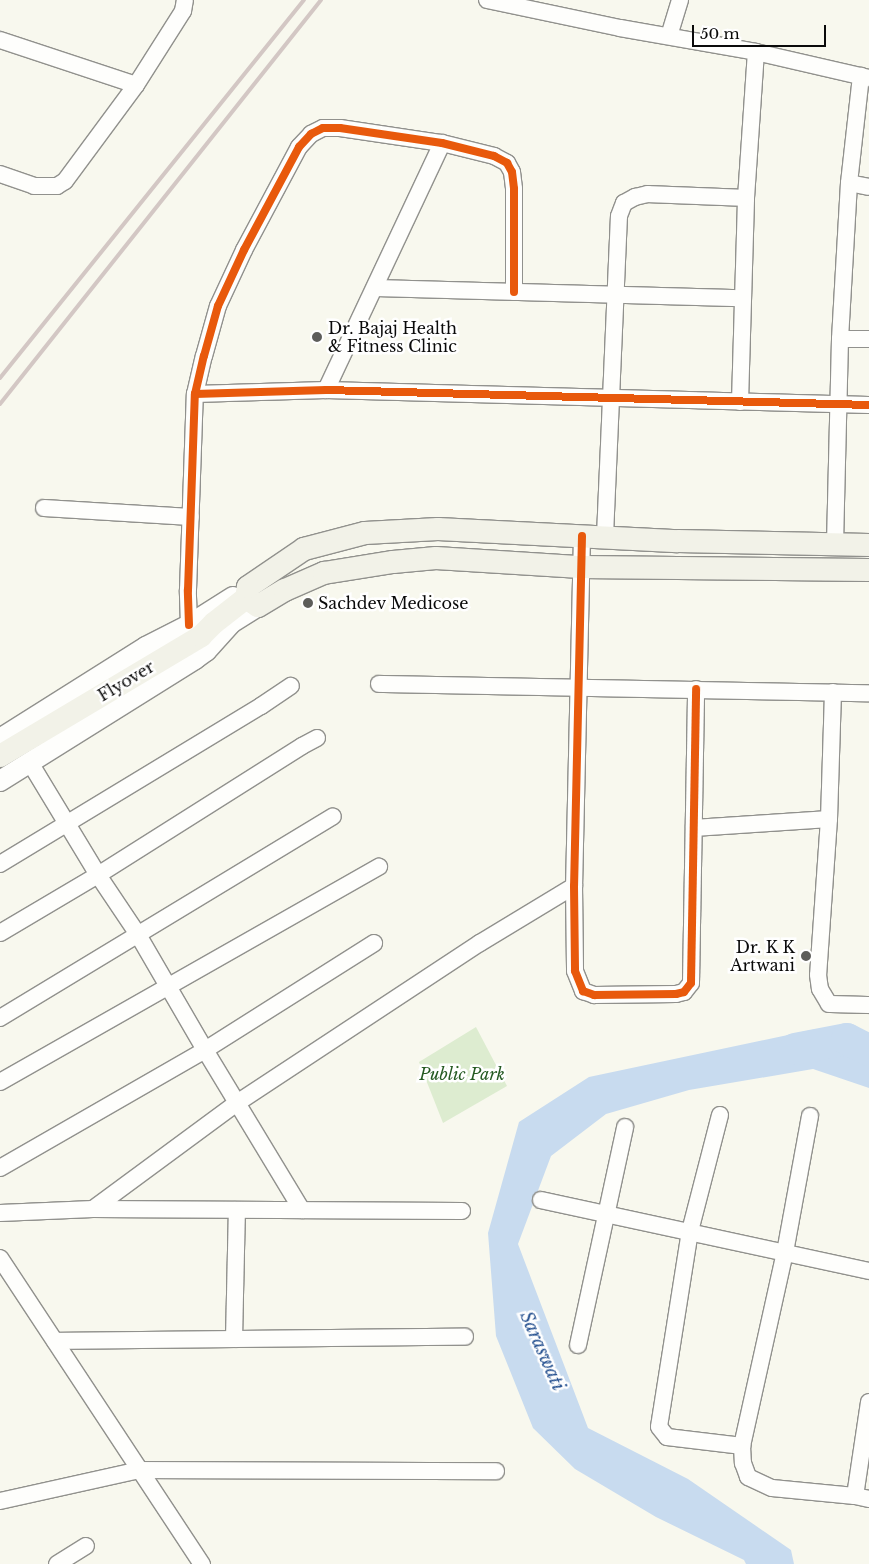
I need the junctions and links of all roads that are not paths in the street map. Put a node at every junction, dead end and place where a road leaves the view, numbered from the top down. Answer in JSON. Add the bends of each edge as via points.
{"nodes":[{"id":1,"x":185,"y":0,"type":"edge"},
{"id":2,"x":487,"y":0,"type":"edge"},
{"id":3,"x":680,"y":0,"type":"edge"},
{"id":4,"x":669,"y":36,"type":"junction"},
{"id":5,"x":0,"y":40,"type":"edge"},
{"id":6,"x":756,"y":52,"type":"junction"},
{"id":7,"x":865,"y":77,"type":"edge"},
{"id":8,"x":136,"y":85,"type":"junction"},
{"id":9,"x":442,"y":143,"type":"junction"},
{"id":10,"x":0,"y":174,"type":"edge"},
{"id":11,"x":849,"y":183,"type":"junction"},
{"id":12,"x":869,"y":187,"type":"edge"},
{"id":13,"x":746,"y":198,"type":"junction"},
{"id":14,"x":375,"y":288,"type":"junction"},
{"id":15,"x":514,"y":292,"type":"junction"},
{"id":16,"x":615,"y":295,"type":"junction"},
{"id":17,"x":742,"y":298,"type":"junction"},
{"id":18,"x":840,"y":339,"type":"junction"},
{"id":19,"x":869,"y":339,"type":"edge"},
{"id":20,"x":326,"y":390,"type":"junction"},
{"id":21,"x":195,"y":394,"type":"junction"},
{"id":22,"x":612,"y":399,"type":"junction"},
{"id":23,"x":740,"y":402,"type":"junction"},
{"id":24,"x":839,"y":404,"type":"junction"},
{"id":25,"x":869,"y":405,"type":"edge"},
{"id":26,"x":44,"y":508,"type":"dead end"},
{"id":27,"x":191,"y":518,"type":"junction"},
{"id":28,"x":582,"y":536,"type":"junction"},
{"id":29,"x":605,"y":536,"type":"junction"},
{"id":30,"x":835,"y":544,"type":"junction"},
{"id":31,"x":869,"y":545,"type":"edge"},
{"id":32,"x":581,"y":568,"type":"junction"},
{"id":33,"x":869,"y":570,"type":"edge"},
{"id":34,"x":247,"y":599,"type":"junction"},
{"id":35,"x":189,"y":625,"type":"junction"},
{"id":36,"x":379,"y":684,"type":"dead end"},
{"id":37,"x":290,"y":686,"type":"dead end"},
{"id":38,"x":579,"y":688,"type":"junction"},
{"id":39,"x":696,"y":689,"type":"junction"},
{"id":40,"x":833,"y":692,"type":"junction"},
{"id":41,"x":869,"y":693,"type":"edge"},
{"id":42,"x":0,"y":738,"type":"edge"},
{"id":43,"x":317,"y":738,"type":"dead end"},
{"id":44,"x":0,"y":756,"type":"edge"},
{"id":45,"x":29,"y":761,"type":"junction"},
{"id":46,"x":0,"y":781,"type":"edge"},
{"id":47,"x":333,"y":816,"type":"dead end"},
{"id":48,"x":829,"y":819,"type":"junction"},
{"id":49,"x":66,"y":823,"type":"junction"},
{"id":50,"x":694,"y":828,"type":"junction"},
{"id":51,"x":0,"y":864,"type":"edge"},
{"id":52,"x":379,"y":867,"type":"dead end"},
{"id":53,"x":98,"y":875,"type":"junction"},
{"id":54,"x":574,"y":886,"type":"junction"},
{"id":55,"x":0,"y":933,"type":"edge"},
{"id":56,"x":138,"y":933,"type":"junction"},
{"id":57,"x":374,"y":943,"type":"dead end"},
{"id":58,"x":169,"y":987,"type":"junction"},
{"id":59,"x":869,"y":1005,"type":"edge"},
{"id":60,"x":0,"y":1018,"type":"edge"},
{"id":61,"x":205,"y":1050,"type":"junction"},
{"id":62,"x":0,"y":1082,"type":"edge"},
{"id":63,"x":237,"y":1103,"type":"junction"},
{"id":64,"x":720,"y":1115,"type":"dead end"},
{"id":65,"x":810,"y":1116,"type":"dead end"},
{"id":66,"x":625,"y":1127,"type":"dead end"},
{"id":67,"x":0,"y":1168,"type":"edge"},
{"id":68,"x":541,"y":1200,"type":"dead end"},
{"id":69,"x":93,"y":1209,"type":"junction"},
{"id":70,"x":237,"y":1210,"type":"junction"},
{"id":71,"x":302,"y":1210,"type":"junction"},
{"id":72,"x":462,"y":1211,"type":"dead end"},
{"id":73,"x":0,"y":1213,"type":"edge"},
{"id":74,"x":606,"y":1214,"type":"junction"},
{"id":75,"x":690,"y":1231,"type":"junction"},
{"id":76,"x":785,"y":1252,"type":"junction"},
{"id":77,"x":0,"y":1258,"type":"edge"},
{"id":78,"x":869,"y":1271,"type":"edge"},
{"id":79,"x":465,"y":1337,"type":"dead end"},
{"id":80,"x":234,"y":1339,"type":"junction"},
{"id":81,"x":55,"y":1341,"type":"junction"},
{"id":82,"x":578,"y":1345,"type":"dead end"},
{"id":83,"x":869,"y":1402,"type":"edge"},
{"id":84,"x":742,"y":1446,"type":"junction"},
{"id":85,"x":140,"y":1470,"type":"junction"},
{"id":86,"x":496,"y":1471,"type":"dead end"},
{"id":87,"x":862,"y":1497,"type":"edge"},
{"id":88,"x":0,"y":1501,"type":"edge"},
{"id":89,"x":86,"y":1546,"type":"dead end"},
{"id":90,"x":57,"y":1564,"type":"edge"},
{"id":91,"x":202,"y":1564,"type":"edge"}],
"edges":[{"from":1,"to":8,"type":"street","via":[[183,11]]},
{"from":2,"to":4,"type":"street"},
{"from":3,"to":4,"type":"street"},
{"from":4,"to":6,"type":"street"},
{"from":5,"to":8,"type":"street"},
{"from":6,"to":7,"type":"street"},
{"from":6,"to":13,"type":"street"},
{"from":7,"to":11,"type":"street"},
{"from":8,"to":10,"type":"street","via":[[65,181],[57,186],[34,186]]},
{"from":9,"to":14,"type":"street"},
{"from":9,"to":15,"type":"street","via":[[494,156],[507,163],[512,172]]},
{"from":9,"to":21,"type":"street","via":[[340,128],[323,128],[311,134],[299,147],[218,306]]},
{"from":11,"to":12,"type":"street"},
{"from":11,"to":18,"type":"street"},
{"from":13,"to":16,"type":"street","via":[[648,194],[624,203],[619,216]]},
{"from":13,"to":17,"type":"street"},
{"from":14,"to":15,"type":"street"},
{"from":14,"to":20,"type":"street"},
{"from":15,"to":16,"type":"street"},
{"from":16,"to":17,"type":"street"},
{"from":16,"to":22,"type":"street"},
{"from":17,"to":23,"type":"street"},
{"from":18,"to":19,"type":"street"},
{"from":18,"to":24,"type":"street"},
{"from":20,"to":21,"type":"street"},
{"from":20,"to":22,"type":"street"},
{"from":21,"to":27,"type":"street"},
{"from":22,"to":23,"type":"street"},
{"from":22,"to":29,"type":"street"},
{"from":23,"to":24,"type":"street"},
{"from":24,"to":25,"type":"street"},
{"from":24,"to":30,"type":"street"},
{"from":26,"to":27,"type":"street"},
{"from":27,"to":35,"type":"street"},
{"from":28,"to":29,"type":"main road"},
{"from":28,"to":32,"type":"street"},
{"from":28,"to":34,"type":"main road","via":[[438,529],[365,533],[304,549]]},
{"from":29,"to":30,"type":"main road"},
{"from":30,"to":31,"type":"main road"},
{"from":32,"to":33,"type":"main road"},
{"from":32,"to":34,"type":"main road","via":[[436,558],[324,573],[285,590]]},
{"from":32,"to":38,"type":"street"},
{"from":34,"to":35,"type":"street"},
{"from":34,"to":44,"type":"main road","name":"Flyover","via":[[201,636]]},
{"from":34,"to":45,"type":"street","via":[[231,624],[195,660]]},
{"from":35,"to":42,"type":"street","via":[[146,647]]},
{"from":36,"to":38,"type":"street"},
{"from":37,"to":49,"type":"street"},
{"from":38,"to":39,"type":"street"},
{"from":38,"to":54,"type":"street"},
{"from":39,"to":40,"type":"street"},
{"from":39,"to":50,"type":"street"},
{"from":40,"to":41,"type":"street"},
{"from":40,"to":48,"type":"street"},
{"from":43,"to":53,"type":"street"},
{"from":45,"to":46,"type":"street"},
{"from":45,"to":49,"type":"street"},
{"from":47,"to":56,"type":"street"},
{"from":48,"to":50,"type":"street"},
{"from":48,"to":59,"type":"street","via":[[818,975],[820,989],[829,1004]]},
{"from":49,"to":51,"type":"street"},
{"from":49,"to":53,"type":"street"},
{"from":50,"to":54,"type":"street","via":[[693,971],[691,984],[684,992],[594,995],[583,991],[575,971]]},
{"from":52,"to":58,"type":"street"},
{"from":53,"to":55,"type":"street"},
{"from":53,"to":56,"type":"street"},
{"from":54,"to":63,"type":"street","via":[[480,943]]},
{"from":56,"to":58,"type":"street"},
{"from":56,"to":60,"type":"street"},
{"from":57,"to":61,"type":"street"},
{"from":58,"to":61,"type":"street"},
{"from":58,"to":62,"type":"street"},
{"from":61,"to":63,"type":"street"},
{"from":61,"to":67,"type":"street"},
{"from":63,"to":69,"type":"street"},
{"from":63,"to":71,"type":"street"},
{"from":64,"to":75,"type":"street"},
{"from":65,"to":76,"type":"street"},
{"from":66,"to":74,"type":"street"},
{"from":68,"to":74,"type":"street"},
{"from":69,"to":70,"type":"street"},
{"from":69,"to":73,"type":"street"},
{"from":70,"to":71,"type":"street"},
{"from":70,"to":80,"type":"street"},
{"from":71,"to":72,"type":"street"},
{"from":74,"to":75,"type":"street"},
{"from":74,"to":82,"type":"street"},
{"from":75,"to":76,"type":"street"},
{"from":75,"to":84,"type":"street","via":[[659,1427],[666,1437]]},
{"from":76,"to":78,"type":"street"},
{"from":76,"to":84,"type":"street"},
{"from":77,"to":81,"type":"street"},
{"from":79,"to":80,"type":"street"},
{"from":80,"to":81,"type":"street"},
{"from":81,"to":85,"type":"street"},
{"from":83,"to":87,"type":"street"},
{"from":84,"to":87,"type":"street","via":[[748,1477],[758,1483],[772,1488]]},
{"from":85,"to":86,"type":"street"},
{"from":85,"to":88,"type":"street"},
{"from":85,"to":91,"type":"street"},
{"from":89,"to":90,"type":"street"}]}
